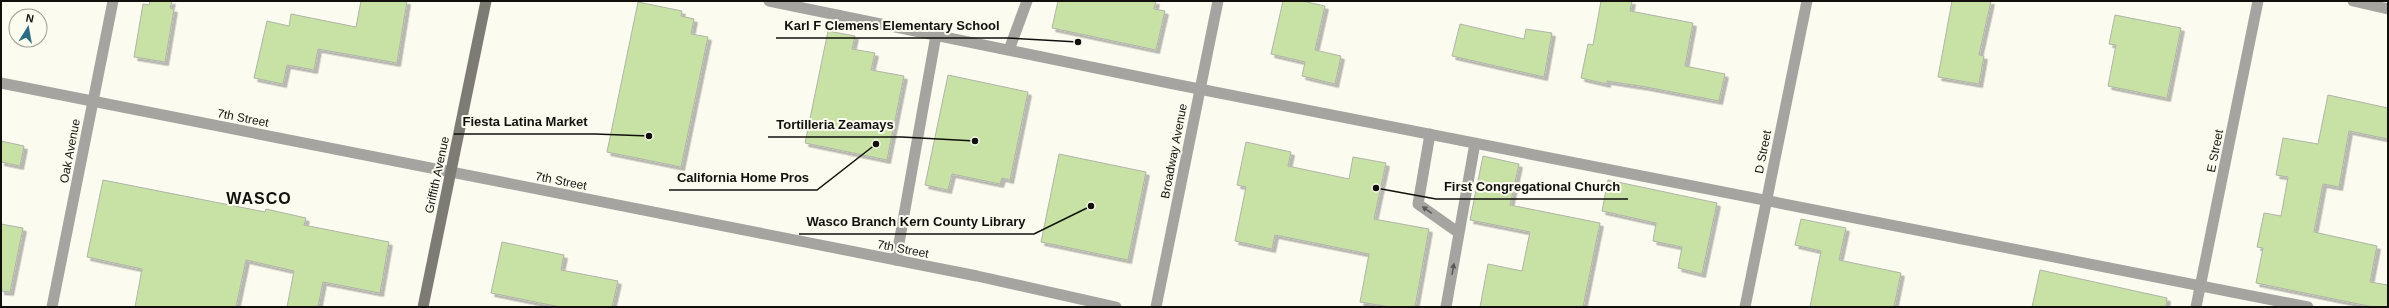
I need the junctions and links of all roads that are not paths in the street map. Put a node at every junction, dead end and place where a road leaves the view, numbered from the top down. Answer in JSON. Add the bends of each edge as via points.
{"nodes":[{"id":1,"x":113,"y":1,"type":"edge"},
{"id":2,"x":486,"y":1,"type":"edge"},
{"id":3,"x":769,"y":1,"type":"edge"},
{"id":4,"x":1027,"y":1,"type":"edge"},
{"id":5,"x":1218,"y":1,"type":"edge"},
{"id":6,"x":1806,"y":1,"type":"edge"},
{"id":7,"x":2258,"y":1,"type":"edge"},
{"id":8,"x":2353,"y":1,"type":"edge"},
{"id":9,"x":2388,"y":8,"type":"edge"},
{"id":10,"x":936,"y":35,"type":"junction"},
{"id":11,"x":1009,"y":50,"type":"junction"},
{"id":12,"x":1,"y":83,"type":"edge"},
{"id":13,"x":1200,"y":89,"type":"junction"},
{"id":14,"x":93,"y":102,"type":"junction"},
{"id":15,"x":1430,"y":134,"type":"junction"},
{"id":16,"x":1475,"y":143,"type":"junction"},
{"id":17,"x":451,"y":172,"type":"junction"},
{"id":18,"x":1767,"y":199,"type":"junction"},
{"id":19,"x":1459,"y":233,"type":"junction"},
{"id":20,"x":896,"y":260,"type":"junction"},
{"id":21,"x":2200,"y":286,"type":"junction"},
{"id":22,"x":52,"y":307,"type":"edge"},
{"id":23,"x":423,"y":307,"type":"edge"},
{"id":24,"x":1116,"y":307,"type":"edge"},
{"id":25,"x":1156,"y":307,"type":"edge"},
{"id":26,"x":1446,"y":307,"type":"edge"},
{"id":27,"x":1745,"y":307,"type":"edge"},
{"id":28,"x":2196,"y":307,"type":"edge"},
{"id":29,"x":2308,"y":307,"type":"edge"}],
"edges":[{"from":1,"to":14,"type":"street","name":"Oak Avenue"},
{"from":2,"to":17,"type":"main road","name":"Griffith Avenue"},
{"from":3,"to":10,"type":"street"},
{"from":4,"to":11,"type":"street"},
{"from":5,"to":13,"type":"street","name":"Broadway Avenue"},
{"from":6,"to":18,"type":"street","name":"D Street"},
{"from":7,"to":21,"type":"street","name":"E Street"},
{"from":8,"to":9,"type":"street"},
{"from":10,"to":11,"type":"street"},
{"from":10,"to":20,"type":"street"},
{"from":11,"to":13,"type":"street"},
{"from":12,"to":14,"type":"street","name":"7th Street"},
{"from":13,"to":15,"type":"street"},
{"from":13,"to":25,"type":"street","name":"Broadway Avenue"},
{"from":14,"to":17,"type":"street","name":"7th Street"},
{"from":14,"to":22,"type":"street","name":"Oak Avenue"},
{"from":15,"to":16,"type":"street"},
{"from":19,"to":15,"type":"street","one_way":true,"via":[[1418,204]]},
{"from":16,"to":18,"type":"street"},
{"from":16,"to":19,"type":"street"},
{"from":17,"to":20,"type":"street","name":"7th Street"},
{"from":17,"to":23,"type":"main road","name":"Griffith Avenue"},
{"from":18,"to":21,"type":"street"},
{"from":18,"to":27,"type":"street","name":"D Street"},
{"from":26,"to":19,"type":"street","one_way":true},
{"from":20,"to":24,"type":"street","name":"7th Street"},
{"from":21,"to":28,"type":"street","name":"E Street"},
{"from":21,"to":29,"type":"street"}]}
